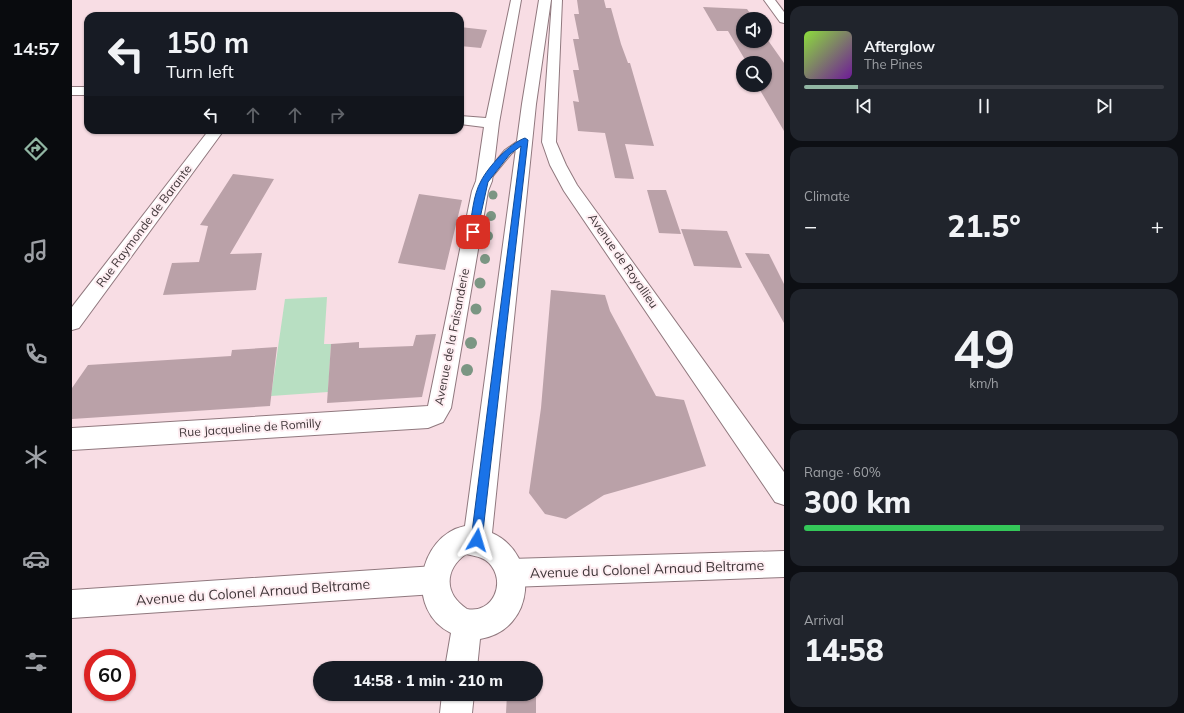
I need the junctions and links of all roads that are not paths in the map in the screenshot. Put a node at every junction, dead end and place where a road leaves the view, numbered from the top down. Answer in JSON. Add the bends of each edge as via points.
{"nodes":[{"id":1,"x":516,"y":0,"type":"edge"},
{"id":2,"x":533,"y":0,"type":"edge"},
{"id":3,"x":545,"y":0,"type":"edge"},
{"id":4,"x":557,"y":0,"type":"edge"},
{"id":5,"x":769,"y":0,"type":"edge"},
{"id":6,"x":784,"y":19,"type":"edge"},
{"id":7,"x":72,"y":91,"type":"edge"},
{"id":8,"x":84,"y":91,"type":"edge"},
{"id":9,"x":529,"y":104,"type":"junction"},
{"id":10,"x":464,"y":120,"type":"edge"},
{"id":11,"x":492,"y":123,"type":"junction"},
{"id":12,"x":214,"y":134,"type":"edge"},
{"id":13,"x":525,"y":140,"type":"junction"},
{"id":14,"x":484,"y":181,"type":"junction"},
{"id":15,"x":72,"y":322,"type":"edge"},
{"id":16,"x":428,"y":417,"type":"joint"},
{"id":17,"x":72,"y":439,"type":"edge"},
{"id":18,"x":784,"y":493,"type":"edge"},
{"id":19,"x":477,"y":540,"type":"junction"},
{"id":20,"x":784,"y":564,"type":"edge"},
{"id":21,"x":510,"y":573,"type":"junction"},
{"id":22,"x":435,"y":580,"type":"junction"},
{"id":23,"x":72,"y":604,"type":"edge"},
{"id":24,"x":467,"y":624,"type":"junction"},
{"id":25,"x":461,"y":661,"type":"edge"}],
"edges":[{"from":1,"to":11,"type":"street"},
{"from":2,"to":9,"type":"main road","via":[[529,39]]},
{"from":3,"to":9,"type":"main road"},
{"from":4,"to":18,"type":"street","name":"Avenue de Royallieu","via":[[549,142],[558,165],[570,187]]},
{"from":5,"to":6,"type":"street"},
{"from":7,"to":8,"type":"street"},
{"from":9,"to":13,"type":"main road"},
{"from":10,"to":11,"type":"street"},
{"from":11,"to":14,"type":"street","name":"Avenue de la Faisanderie"},
{"from":12,"to":15,"type":"street","name":"Rue Raymonde de Barante"},
{"from":13,"to":14,"type":"lane","via":[[508,152]]},
{"from":13,"to":19,"type":"main road"},
{"from":14,"to":16,"type":"street","name":"Avenue de la Faisanderie","via":[[480,191],[440,408],[436,414]]},
{"from":16,"to":17,"type":"street","name":"Rue Jacqueline de Romilly"},
{"from":19,"to":21,"type":"main road","via":[[498,551],[506,561]]},
{"from":19,"to":22,"type":"main road","via":[[464,540],[443,554]]},
{"from":20,"to":21,"type":"street","name":"Avenue du Colonel Arnaud Beltrame"},
{"from":21,"to":24,"type":"main road","via":[[512,587],[509,601],[502,613],[492,621],[480,625]]},
{"from":22,"to":23,"type":"street","name":"Avenue du Colonel Arnaud Beltrame"},
{"from":22,"to":24,"type":"main road","via":[[444,608],[454,619]]},
{"from":24,"to":25,"type":"main road"}]}
